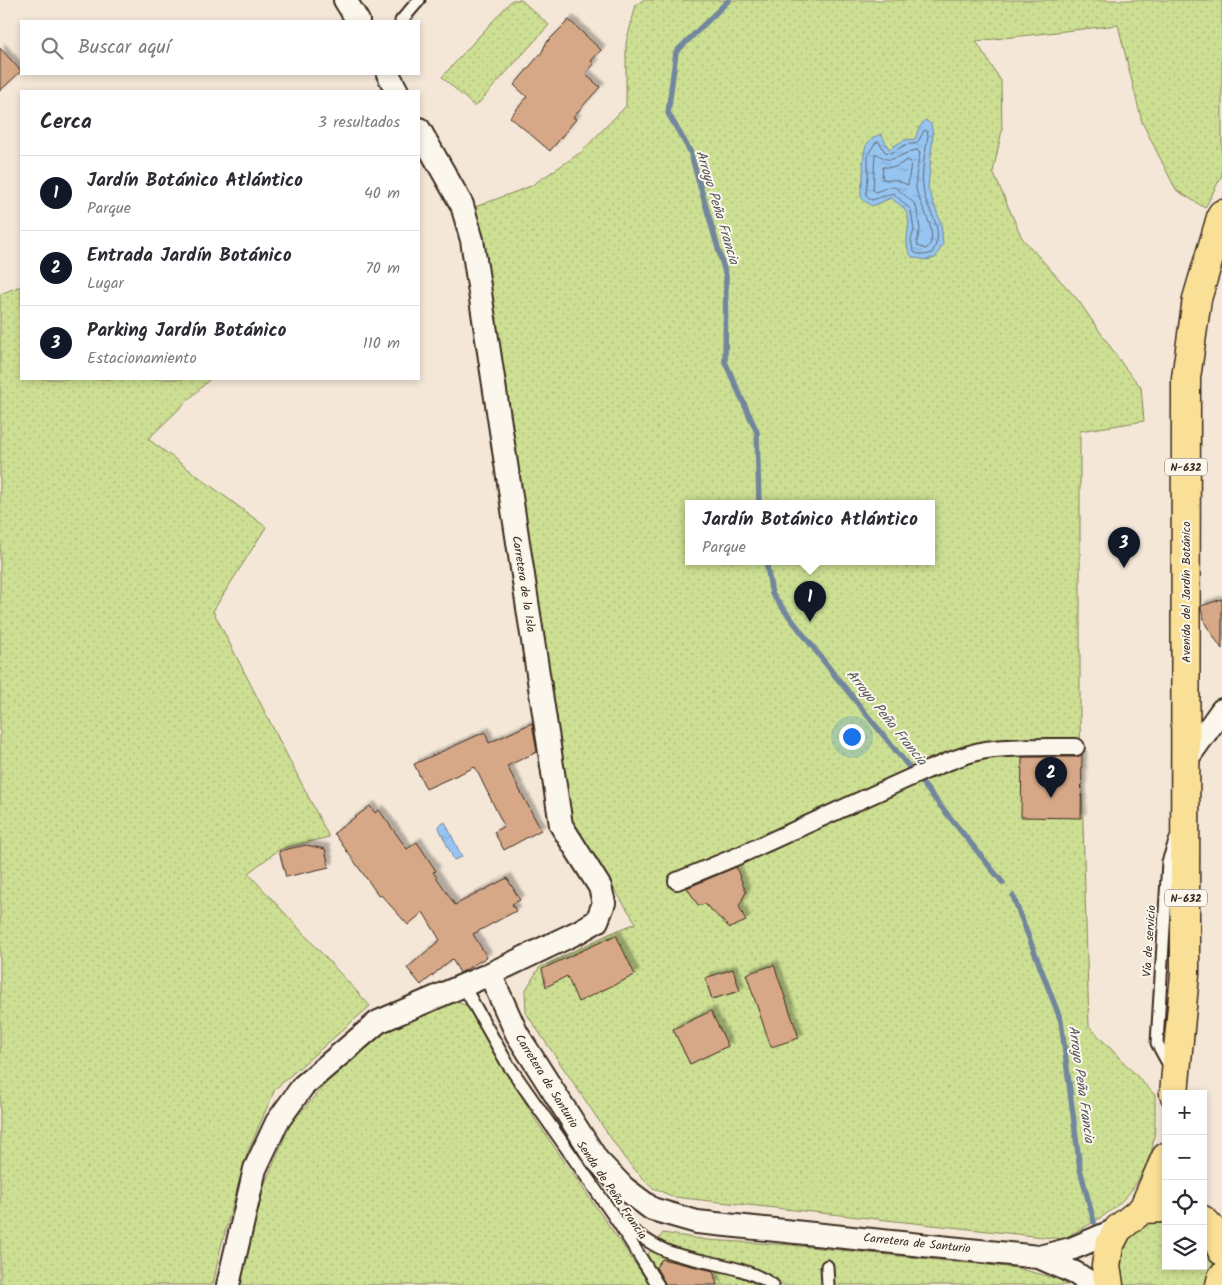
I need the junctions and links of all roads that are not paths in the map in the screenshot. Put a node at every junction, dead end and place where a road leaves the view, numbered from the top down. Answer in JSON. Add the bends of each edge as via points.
{"nodes":[{"id":1,"x":345,"y":0,"type":"edge"},
{"id":2,"x":419,"y":0,"type":"edge"},
{"id":3,"x":357,"y":20,"type":"edge"},
{"id":4,"x":402,"y":20,"type":"edge"},
{"id":5,"x":389,"y":75,"type":"edge"},
{"id":6,"x":397,"y":90,"type":"edge"},
{"id":7,"x":420,"y":130,"type":"edge"},
{"id":8,"x":1222,"y":214,"type":"edge"},
{"id":9,"x":1222,"y":710,"type":"edge"},
{"id":10,"x":1076,"y":747,"type":"dead end"},
{"id":11,"x":1186,"y":760,"type":"junction"},
{"id":12,"x":1186,"y":806,"type":"junction"},
{"id":13,"x":677,"y":881,"type":"dead end"},
{"id":14,"x":490,"y":974,"type":"junction"},
{"id":15,"x":463,"y":985,"type":"junction"},
{"id":16,"x":1181,"y":1088,"type":"edge"},
{"id":17,"x":1162,"y":1174,"type":"edge"},
{"id":18,"x":1154,"y":1209,"type":"edge"},
{"id":19,"x":618,"y":1222,"type":"junction"},
{"id":20,"x":1207,"y":1223,"type":"edge"},
{"id":21,"x":1118,"y":1229,"type":"junction"},
{"id":22,"x":1222,"y":1251,"type":"edge"},
{"id":23,"x":1038,"y":1257,"type":"junction"},
{"id":24,"x":827,"y":1266,"type":"dead end"},
{"id":25,"x":1222,"y":1277,"type":"edge"},
{"id":26,"x":228,"y":1285,"type":"edge"},
{"id":27,"x":658,"y":1285,"type":"edge"},
{"id":28,"x":773,"y":1285,"type":"edge"},
{"id":29,"x":828,"y":1285,"type":"edge"},
{"id":30,"x":1094,"y":1285,"type":"edge"},
{"id":31,"x":1109,"y":1285,"type":"edge"},
{"id":32,"x":1220,"y":1285,"type":"edge"}],
"edges":[{"from":1,"to":3,"type":"street"},
{"from":2,"to":4,"type":"lane"},
{"from":5,"to":6,"type":"street"},
{"from":7,"to":14,"type":"street","name":"Carretera de la Isla","via":[[462,205],[472,240],[561,825],[600,887],[604,903],[597,921]]},
{"from":8,"to":11,"type":"highway","name":"Avenida del Jardín Botánico","number":"N-632","via":[[1197,299],[1186,378]]},
{"from":9,"to":11,"type":"street"},
{"from":10,"to":13,"type":"street","via":[[984,750],[927,770]]},
{"from":11,"to":12,"type":"highway","name":"Avenida del Jardín Botánico","number":"N-632"},
{"from":12,"to":16,"type":"highway","name":"Avenida del Jardín Botánico","number":"N-632"},
{"from":12,"to":16,"type":"lane","name":"Vía de servicio","via":[[1168,862],[1157,1043]]},
{"from":14,"to":15,"type":"street"},
{"from":14,"to":23,"type":"street","name":"Carretera de Santurio","via":[[516,1034],[597,1160],[624,1188],[652,1209],[697,1222]]},
{"from":15,"to":19,"type":"lane","name":"Senda de Peña Francia","via":[[507,1064]]},
{"from":15,"to":26,"type":"street","via":[[378,1022],[303,1086],[277,1122],[255,1169]]},
{"from":17,"to":18,"type":"highway"},
{"from":18,"to":21,"type":"highway"},
{"from":19,"to":27,"type":"lane","name":"Senda de Peña Francia"},
{"from":19,"to":28,"type":"lane","via":[[674,1254],[734,1268]]},
{"from":20,"to":22,"type":"highway","via":[[1218,1238]]},
{"from":21,"to":23,"type":"street","name":"Carretera de Santurio","via":[[1071,1249]]},
{"from":21,"to":31,"type":"highway","via":[[1109,1246],[1106,1266]]},
{"from":23,"to":30,"type":"street","name":"Carretera de Santurio"},
{"from":24,"to":29,"type":"lane"},
{"from":25,"to":32,"type":"highway"}]}
